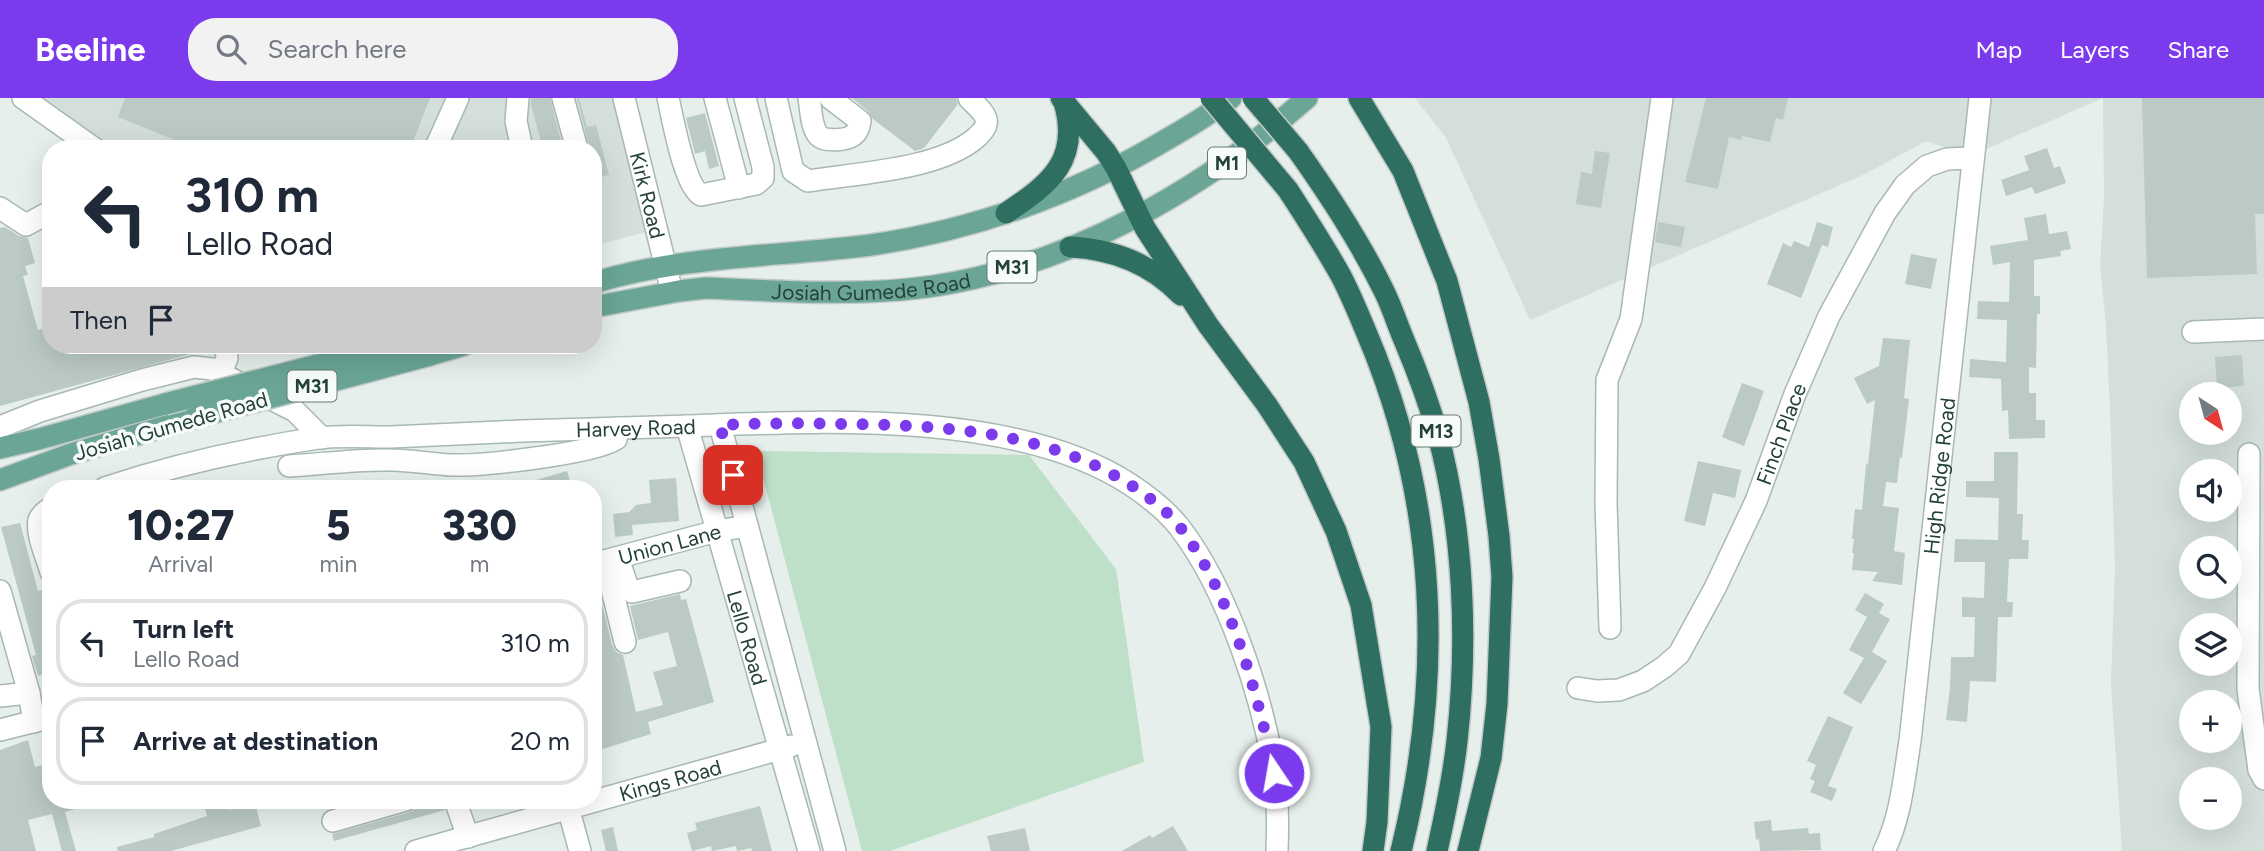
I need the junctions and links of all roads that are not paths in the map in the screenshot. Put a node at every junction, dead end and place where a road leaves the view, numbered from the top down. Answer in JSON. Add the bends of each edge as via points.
{"nodes":[{"id":1,"x":23,"y":98,"type":"edge"},
{"id":2,"x":458,"y":98,"type":"edge"},
{"id":3,"x":518,"y":98,"type":"edge"},
{"id":4,"x":563,"y":98,"type":"edge"},
{"id":5,"x":624,"y":98,"type":"edge"},
{"id":6,"x":668,"y":98,"type":"edge"},
{"id":7,"x":715,"y":98,"type":"edge"},
{"id":8,"x":745,"y":98,"type":"edge"},
{"id":9,"x":776,"y":98,"type":"edge"},
{"id":10,"x":808,"y":98,"type":"edge"},
{"id":11,"x":830,"y":98,"type":"edge"},
{"id":12,"x":969,"y":98,"type":"edge"},
{"id":13,"x":1211,"y":98,"type":"edge"},
{"id":14,"x":1231,"y":98,"type":"edge"},
{"id":15,"x":1253,"y":98,"type":"edge"},
{"id":16,"x":1307,"y":98,"type":"edge"},
{"id":17,"x":1359,"y":98,"type":"edge"},
{"id":18,"x":1375,"y":98,"type":"edge"},
{"id":19,"x":1662,"y":98,"type":"edge"},
{"id":20,"x":1980,"y":98,"type":"edge"},
{"id":21,"x":1063,"y":100,"type":"edge"},
{"id":22,"x":82,"y":140,"type":"edge"},
{"id":23,"x":439,"y":140,"type":"edge"},
{"id":24,"x":520,"y":140,"type":"edge"},
{"id":25,"x":575,"y":140,"type":"edge"},
{"id":26,"x":1386,"y":140,"type":"junction"},
{"id":27,"x":1972,"y":158,"type":"junction"},
{"id":28,"x":1116,"y":168,"type":"junction"},
{"id":29,"x":739,"y":187,"type":"junction"},
{"id":30,"x":0,"y":208,"type":"edge"},
{"id":31,"x":1006,"y":213,"type":"junction"},
{"id":32,"x":1139,"y":215,"type":"junction"},
{"id":33,"x":42,"y":216,"type":"edge"},
{"id":34,"x":1070,"y":247,"type":"junction"},
{"id":35,"x":666,"y":267,"type":"junction"},
{"id":36,"x":602,"y":281,"type":"edge"},
{"id":37,"x":672,"y":292,"type":"junction"},
{"id":38,"x":602,"y":305,"type":"edge"},
{"id":39,"x":1208,"y":325,"type":"junction"},
{"id":40,"x":2264,"y":329,"type":"edge"},
{"id":41,"x":2193,"y":332,"type":"dead end"},
{"id":42,"x":227,"y":354,"type":"edge"},
{"id":43,"x":361,"y":354,"type":"edge"},
{"id":44,"x":433,"y":354,"type":"edge"},
{"id":45,"x":221,"y":373,"type":"junction"},
{"id":46,"x":720,"y":425,"type":"junction"},
{"id":47,"x":687,"y":426,"type":"junction"},
{"id":48,"x":0,"y":427,"type":"edge"},
{"id":49,"x":618,"y":428,"type":"junction"},
{"id":50,"x":389,"y":437,"type":"junction"},
{"id":51,"x":322,"y":438,"type":"junction"},
{"id":52,"x":0,"y":448,"type":"edge"},
{"id":53,"x":2249,"y":454,"type":"dead end"},
{"id":54,"x":391,"y":460,"type":"junction"},
{"id":55,"x":289,"y":466,"type":"dead end"},
{"id":56,"x":0,"y":480,"type":"edge"},
{"id":57,"x":130,"y":480,"type":"edge"},
{"id":58,"x":42,"y":515,"type":"edge"},
{"id":59,"x":747,"y":526,"type":"junction"},
{"id":60,"x":717,"y":531,"type":"junction"},
{"id":61,"x":42,"y":541,"type":"edge"},
{"id":62,"x":604,"y":570,"type":"edge"},
{"id":63,"x":680,"y":581,"type":"dead end"},
{"id":64,"x":0,"y":591,"type":"edge"},
{"id":65,"x":1610,"y":628,"type":"dead end"},
{"id":66,"x":625,"y":642,"type":"dead end"},
{"id":67,"x":1578,"y":688,"type":"dead end"},
{"id":68,"x":29,"y":693,"type":"junction"},
{"id":69,"x":0,"y":696,"type":"edge"},
{"id":70,"x":42,"y":720,"type":"edge"},
{"id":71,"x":0,"y":730,"type":"edge"},
{"id":72,"x":805,"y":742,"type":"junction"},
{"id":73,"x":780,"y":750,"type":"junction"},
{"id":74,"x":2264,"y":779,"type":"edge"},
{"id":75,"x":602,"y":796,"type":"edge"},
{"id":76,"x":374,"y":809,"type":"edge"},
{"id":77,"x":458,"y":809,"type":"edge"},
{"id":78,"x":555,"y":809,"type":"edge"},
{"id":79,"x":568,"y":809,"type":"edge"},
{"id":80,"x":332,"y":821,"type":"dead end"},
{"id":81,"x":468,"y":837,"type":"junction"},
{"id":82,"x":429,"y":849,"type":"edge"},
{"id":83,"x":580,"y":851,"type":"edge"},
{"id":84,"x":809,"y":851,"type":"edge"},
{"id":85,"x":835,"y":851,"type":"edge"},
{"id":86,"x":1276,"y":851,"type":"edge"},
{"id":87,"x":1373,"y":851,"type":"edge"},
{"id":88,"x":1401,"y":851,"type":"edge"},
{"id":89,"x":1437,"y":851,"type":"edge"},
{"id":90,"x":1468,"y":851,"type":"edge"},
{"id":91,"x":1884,"y":851,"type":"edge"}],
"edges":[{"from":1,"to":22,"type":"street"},
{"from":2,"to":23,"type":"street"},
{"from":3,"to":24,"type":"street"},
{"from":4,"to":25,"type":"street"},
{"from":5,"to":35,"type":"street","name":"Kirk Road"},
{"from":6,"to":29,"type":"street","via":[[695,191],[701,195]]},
{"from":7,"to":29,"type":"street"},
{"from":8,"to":29,"type":"street","via":[[764,175],[756,184]]},
{"from":9,"to":12,"type":"street","via":[[793,171],[808,181],[954,153],[986,125],[985,115]]},
{"from":10,"to":11,"type":"street","via":[[819,136],[854,135],[860,121]]},
{"from":13,"to":88,"type":"highway","number":"M13","bridge":true,"via":[[1289,190],[1342,278],[1388,386],[1404,438],[1416,489],[1429,615],[1422,744]]},
{"from":14,"to":28,"type":"main road","number":"M1"},
{"from":15,"to":89,"type":"highway","number":"M13","bridge":true,"via":[[1298,151],[1347,223],[1385,292],[1438,436],[1455,532],[1462,640],[1457,742]]},
{"from":16,"to":32,"type":"main road","number":"M1","via":[[1226,164]]},
{"from":17,"to":26,"type":"highway"},
{"from":18,"to":26,"type":"highway"},
{"from":19,"to":65,"type":"street","via":[[1631,320],[1607,380]]},
{"from":20,"to":27,"type":"street","name":"High Ridge Road"},
{"from":21,"to":28,"type":"highway"},
{"from":21,"to":31,"type":"highway","via":[[1069,117],[1060,167],[1049,182]]},
{"from":26,"to":90,"type":"highway","via":[[1418,205],[1458,319],[1479,402],[1499,536],[1497,704],[1491,758]]},
{"from":27,"to":67,"type":"street","name":"Finch Place","via":[[1927,166],[1905,185],[1885,213],[1829,316],[1756,501],[1679,654],[1643,681],[1619,690]]},
{"from":27,"to":91,"type":"street","name":"High Ridge Road","via":[[1910,741],[1899,808]]},
{"from":28,"to":31,"type":"main road","name":"Josiah Gumede Road"},
{"from":28,"to":32,"type":"highway"},
{"from":30,"to":33,"type":"street","via":[[26,225]]},
{"from":31,"to":35,"type":"main road","name":"Josiah Gumede Road","via":[[873,244]]},
{"from":32,"to":34,"type":"main road","name":"Josiah Gumede Road","number":"M31"},
{"from":32,"to":39,"type":"highway"},
{"from":34,"to":37,"type":"main road","name":"Josiah Gumede Road","number":"M31","via":[[934,286],[877,291],[706,288]]},
{"from":34,"to":39,"type":"highway","via":[[1111,252],[1156,273]]},
{"from":35,"to":36,"type":"main road","name":"Josiah Gumede Road"},
{"from":35,"to":37,"type":"street","name":"Kirk Road"},
{"from":37,"to":38,"type":"main road","name":"Josiah Gumede Road","number":"M31"},
{"from":39,"to":87,"type":"highway","via":[[1304,462],[1336,531],[1361,605],[1381,727]]},
{"from":40,"to":41,"type":"street"},
{"from":42,"to":45,"type":"street"},
{"from":43,"to":52,"type":"main road","name":"Josiah Gumede Road","number":"M31","bridge":true},
{"from":44,"to":56,"type":"main road","name":"Josiah Gumede Road","number":"M31","bridge":true,"via":[[194,418]]},
{"from":45,"to":48,"type":"street","via":[[194,367],[168,373]]},
{"from":45,"to":51,"type":"street","via":[[295,411]]},
{"from":46,"to":47,"type":"street","name":"Harvey Road"},
{"from":46,"to":59,"type":"street","name":"Lello Road"},
{"from":46,"to":86,"type":"street","name":"Harvey Road","via":[[896,425],[1006,437],[1054,449],[1102,469],[1149,498],[1197,552],[1230,619],[1264,723],[1274,773]]},
{"from":47,"to":49,"type":"street","name":"Harvey Road"},
{"from":47,"to":60,"type":"street","name":"Lello Road"},
{"from":49,"to":50,"type":"street","name":"Harvey Road"},
{"from":49,"to":54,"type":"street","via":[[612,442],[566,453],[453,465]]},
{"from":50,"to":51,"type":"street","name":"Harvey Road"},
{"from":50,"to":54,"type":"street"},
{"from":51,"to":57,"type":"street","name":"Harvey Road","via":[[222,456]]},
{"from":53,"to":74,"type":"street","via":[[2248,689]]},
{"from":54,"to":55,"type":"street"},
{"from":58,"to":61,"type":"street"},
{"from":59,"to":60,"type":"street","name":"Union Lane"},
{"from":59,"to":72,"type":"street","name":"Lello Road"},
{"from":60,"to":62,"type":"street","name":"Union Lane"},
{"from":60,"to":73,"type":"street","name":"Lello Road"},
{"from":62,"to":63,"type":"street","via":[[632,592]]},
{"from":62,"to":66,"type":"street"},
{"from":64,"to":68,"type":"street"},
{"from":68,"to":69,"type":"street"},
{"from":68,"to":70,"type":"street"},
{"from":70,"to":71,"type":"street"},
{"from":72,"to":73,"type":"street","name":"Kings Road"},
{"from":72,"to":85,"type":"street","name":"Lello Road"},
{"from":73,"to":75,"type":"street","name":"Kings Road"},
{"from":73,"to":84,"type":"street","name":"Lello Road"},
{"from":76,"to":80,"type":"street"},
{"from":77,"to":81,"type":"street"},
{"from":78,"to":81,"type":"street","name":"Kings Road"},
{"from":79,"to":83,"type":"street"},
{"from":81,"to":82,"type":"street","name":"Kings Road"}]}
